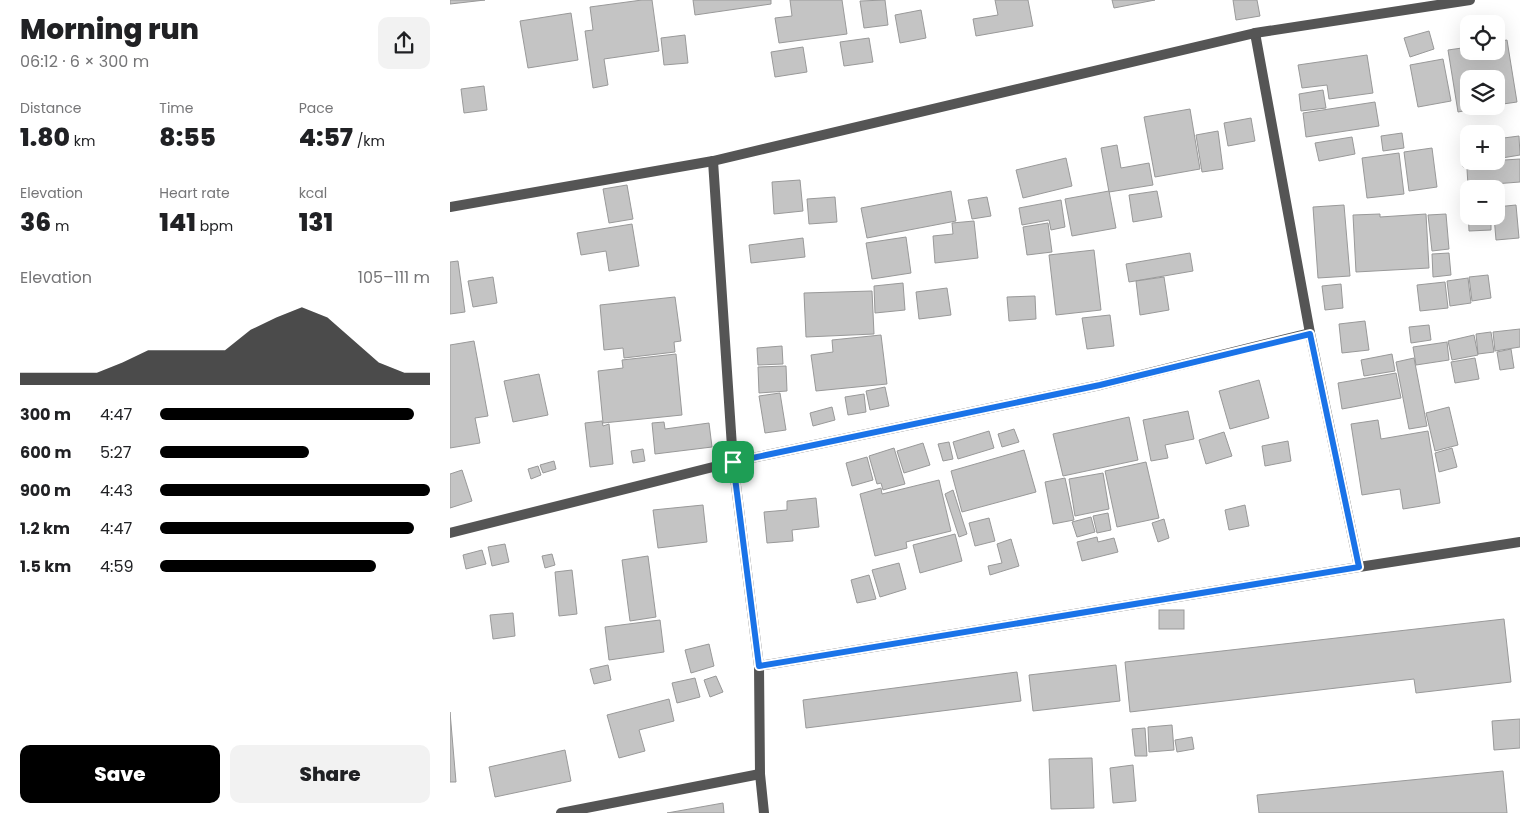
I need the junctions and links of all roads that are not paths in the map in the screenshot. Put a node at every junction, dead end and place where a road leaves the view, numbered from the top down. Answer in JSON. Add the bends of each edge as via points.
{"nodes":[{"id":1,"x":1470,"y":0,"type":"edge"},
{"id":2,"x":1255,"y":33,"type":"junction"},
{"id":3,"x":713,"y":161,"type":"junction"},
{"id":4,"x":450,"y":207,"type":"edge"},
{"id":5,"x":1310,"y":334,"type":"junction"},
{"id":6,"x":733,"y":462,"type":"junction"},
{"id":7,"x":450,"y":533,"type":"edge"},
{"id":8,"x":1520,"y":542,"type":"edge"},
{"id":9,"x":1359,"y":567,"type":"junction"},
{"id":10,"x":759,"y":666,"type":"junction"},
{"id":11,"x":760,"y":774,"type":"junction"},
{"id":12,"x":561,"y":813,"type":"edge"},
{"id":13,"x":764,"y":813,"type":"edge"}],
"edges":[{"from":1,"to":2,"type":"street"},
{"from":2,"to":3,"type":"street"},
{"from":2,"to":5,"type":"street"},
{"from":3,"to":4,"type":"street"},
{"from":3,"to":6,"type":"street"},
{"from":5,"to":6,"type":"street","via":[[1100,385]]},
{"from":5,"to":9,"type":"street"},
{"from":6,"to":7,"type":"street"},
{"from":6,"to":10,"type":"street"},
{"from":8,"to":9,"type":"street"},
{"from":9,"to":10,"type":"street"},
{"from":10,"to":11,"type":"street"},
{"from":11,"to":12,"type":"street"},
{"from":11,"to":13,"type":"street"}]}
